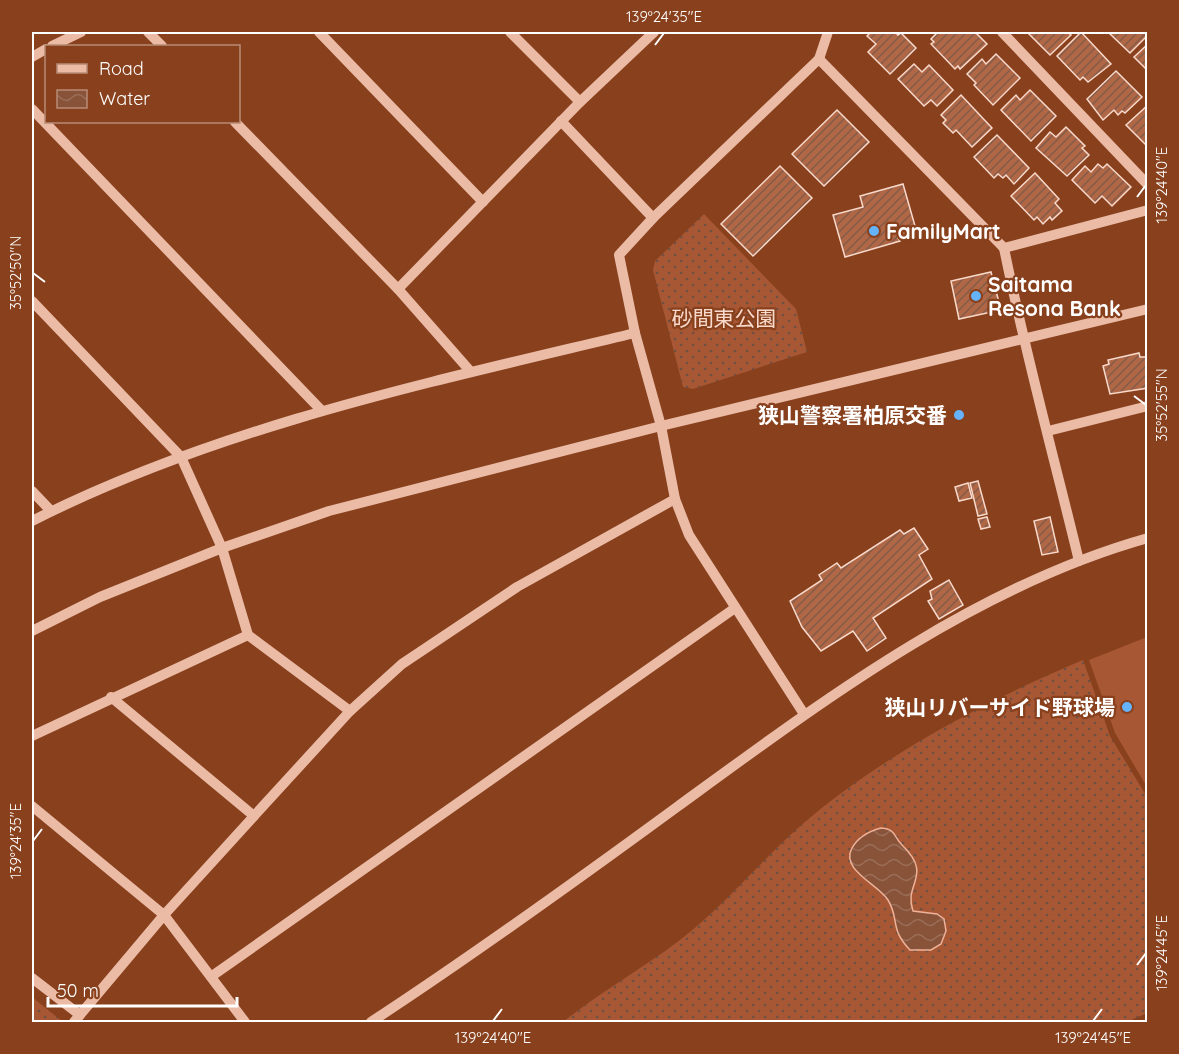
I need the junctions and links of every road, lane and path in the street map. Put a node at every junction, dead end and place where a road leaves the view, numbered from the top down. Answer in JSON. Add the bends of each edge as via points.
{"nodes":[{"id":1,"x":81,"y":32,"type":"edge"},
{"id":2,"x":148,"y":32,"type":"edge"},
{"id":3,"x":319,"y":32,"type":"edge"},
{"id":4,"x":510,"y":32,"type":"edge"},
{"id":5,"x":654,"y":32,"type":"edge"},
{"id":6,"x":828,"y":32,"type":"edge"},
{"id":7,"x":1002,"y":32,"type":"edge"},
{"id":8,"x":54,"y":45,"type":"edge"},
{"id":9,"x":161,"y":45,"type":"edge"},
{"id":10,"x":819,"y":58,"type":"junction"},
{"id":11,"x":580,"y":102,"type":"junction"},
{"id":12,"x":32,"y":109,"type":"edge"},
{"id":13,"x":561,"y":121,"type":"junction"},
{"id":14,"x":45,"y":123,"type":"edge"},
{"id":15,"x":45,"y":123,"type":"edge"},
{"id":16,"x":236,"y":123,"type":"edge"},
{"id":17,"x":1148,"y":186,"type":"edge"},
{"id":18,"x":483,"y":202,"type":"junction"},
{"id":19,"x":1148,"y":210,"type":"edge"},
{"id":20,"x":653,"y":218,"type":"junction"},
{"id":21,"x":1004,"y":248,"type":"junction"},
{"id":22,"x":398,"y":289,"type":"junction"},
{"id":23,"x":32,"y":301,"type":"edge"},
{"id":24,"x":1148,"y":309,"type":"edge"},
{"id":25,"x":635,"y":333,"type":"junction"},
{"id":26,"x":1022,"y":338,"type":"junction"},
{"id":27,"x":471,"y":372,"type":"junction"},
{"id":28,"x":1148,"y":406,"type":"edge"},
{"id":29,"x":322,"y":411,"type":"junction"},
{"id":30,"x":661,"y":426,"type":"junction"},
{"id":31,"x":1048,"y":430,"type":"junction"},
{"id":32,"x":181,"y":457,"type":"junction"},
{"id":33,"x":32,"y":491,"type":"edge"},
{"id":34,"x":675,"y":499,"type":"junction"},
{"id":35,"x":51,"y":511,"type":"junction"},
{"id":36,"x":32,"y":521,"type":"edge"},
{"id":37,"x":1148,"y":538,"type":"edge"},
{"id":38,"x":222,"y":548,"type":"junction"},
{"id":39,"x":1079,"y":561,"type":"junction"},
{"id":40,"x":735,"y":608,"type":"junction"},
{"id":41,"x":32,"y":630,"type":"edge"},
{"id":42,"x":248,"y":635,"type":"junction"},
{"id":43,"x":111,"y":697,"type":"junction"},
{"id":44,"x":350,"y":711,"type":"junction"},
{"id":45,"x":804,"y":714,"type":"junction"},
{"id":46,"x":32,"y":736,"type":"edge"},
{"id":47,"x":32,"y":806,"type":"edge"},
{"id":48,"x":254,"y":816,"type":"junction"},
{"id":49,"x":164,"y":915,"type":"junction"},
{"id":50,"x":212,"y":976,"type":"junction"},
{"id":51,"x":32,"y":978,"type":"edge"},
{"id":52,"x":77,"y":1019,"type":"edge"},
{"id":53,"x":245,"y":1023,"type":"edge"},
{"id":54,"x":371,"y":1023,"type":"edge"}],
"edges":[{"from":1,"to":8,"type":"street"},
{"from":2,"to":9,"type":"street"},
{"from":3,"to":18,"type":"street"},
{"from":4,"to":11,"type":"street"},
{"from":5,"to":11,"type":"street"},
{"from":6,"to":10,"type":"street"},
{"from":7,"to":17,"type":"street"},
{"from":10,"to":20,"type":"street"},
{"from":10,"to":21,"type":"street"},
{"from":11,"to":13,"type":"street"},
{"from":12,"to":15,"type":"street"},
{"from":13,"to":18,"type":"street"},
{"from":13,"to":20,"type":"street"},
{"from":14,"to":29,"type":"street"},
{"from":16,"to":22,"type":"street"},
{"from":18,"to":22,"type":"street"},
{"from":19,"to":21,"type":"street"},
{"from":20,"to":25,"type":"street","via":[[619,255]]},
{"from":21,"to":26,"type":"street"},
{"from":22,"to":27,"type":"street"},
{"from":23,"to":32,"type":"street"},
{"from":24,"to":26,"type":"street"},
{"from":25,"to":27,"type":"street"},
{"from":25,"to":30,"type":"street"},
{"from":26,"to":30,"type":"street"},
{"from":26,"to":31,"type":"street"},
{"from":27,"to":29,"type":"street"},
{"from":28,"to":31,"type":"street"},
{"from":29,"to":32,"type":"street"},
{"from":30,"to":34,"type":"street"},
{"from":30,"to":38,"type":"street","via":[[382,496]]},
{"from":31,"to":39,"type":"street"},
{"from":32,"to":35,"type":"street"},
{"from":32,"to":38,"type":"street"},
{"from":33,"to":35,"type":"street"},
{"from":34,"to":40,"type":"street","via":[[689,535]]},
{"from":34,"to":44,"type":"street","via":[[517,586],[402,664]]},
{"from":35,"to":36,"type":"street"},
{"from":37,"to":39,"type":"street"},
{"from":38,"to":41,"type":"street","via":[[100,597]]},
{"from":38,"to":42,"type":"street"},
{"from":39,"to":45,"type":"street","via":[[973,611]]},
{"from":40,"to":45,"type":"street"},
{"from":40,"to":50,"type":"street"},
{"from":42,"to":43,"type":"street"},
{"from":42,"to":44,"type":"street"},
{"from":43,"to":46,"type":"street"},
{"from":43,"to":48,"type":"street"},
{"from":44,"to":48,"type":"street"},
{"from":45,"to":54,"type":"street","via":[[492,943]]},
{"from":47,"to":49,"type":"street"},
{"from":48,"to":49,"type":"street"},
{"from":49,"to":50,"type":"street"},
{"from":49,"to":52,"type":"street"},
{"from":50,"to":53,"type":"street"},
{"from":51,"to":52,"type":"street"}]}
